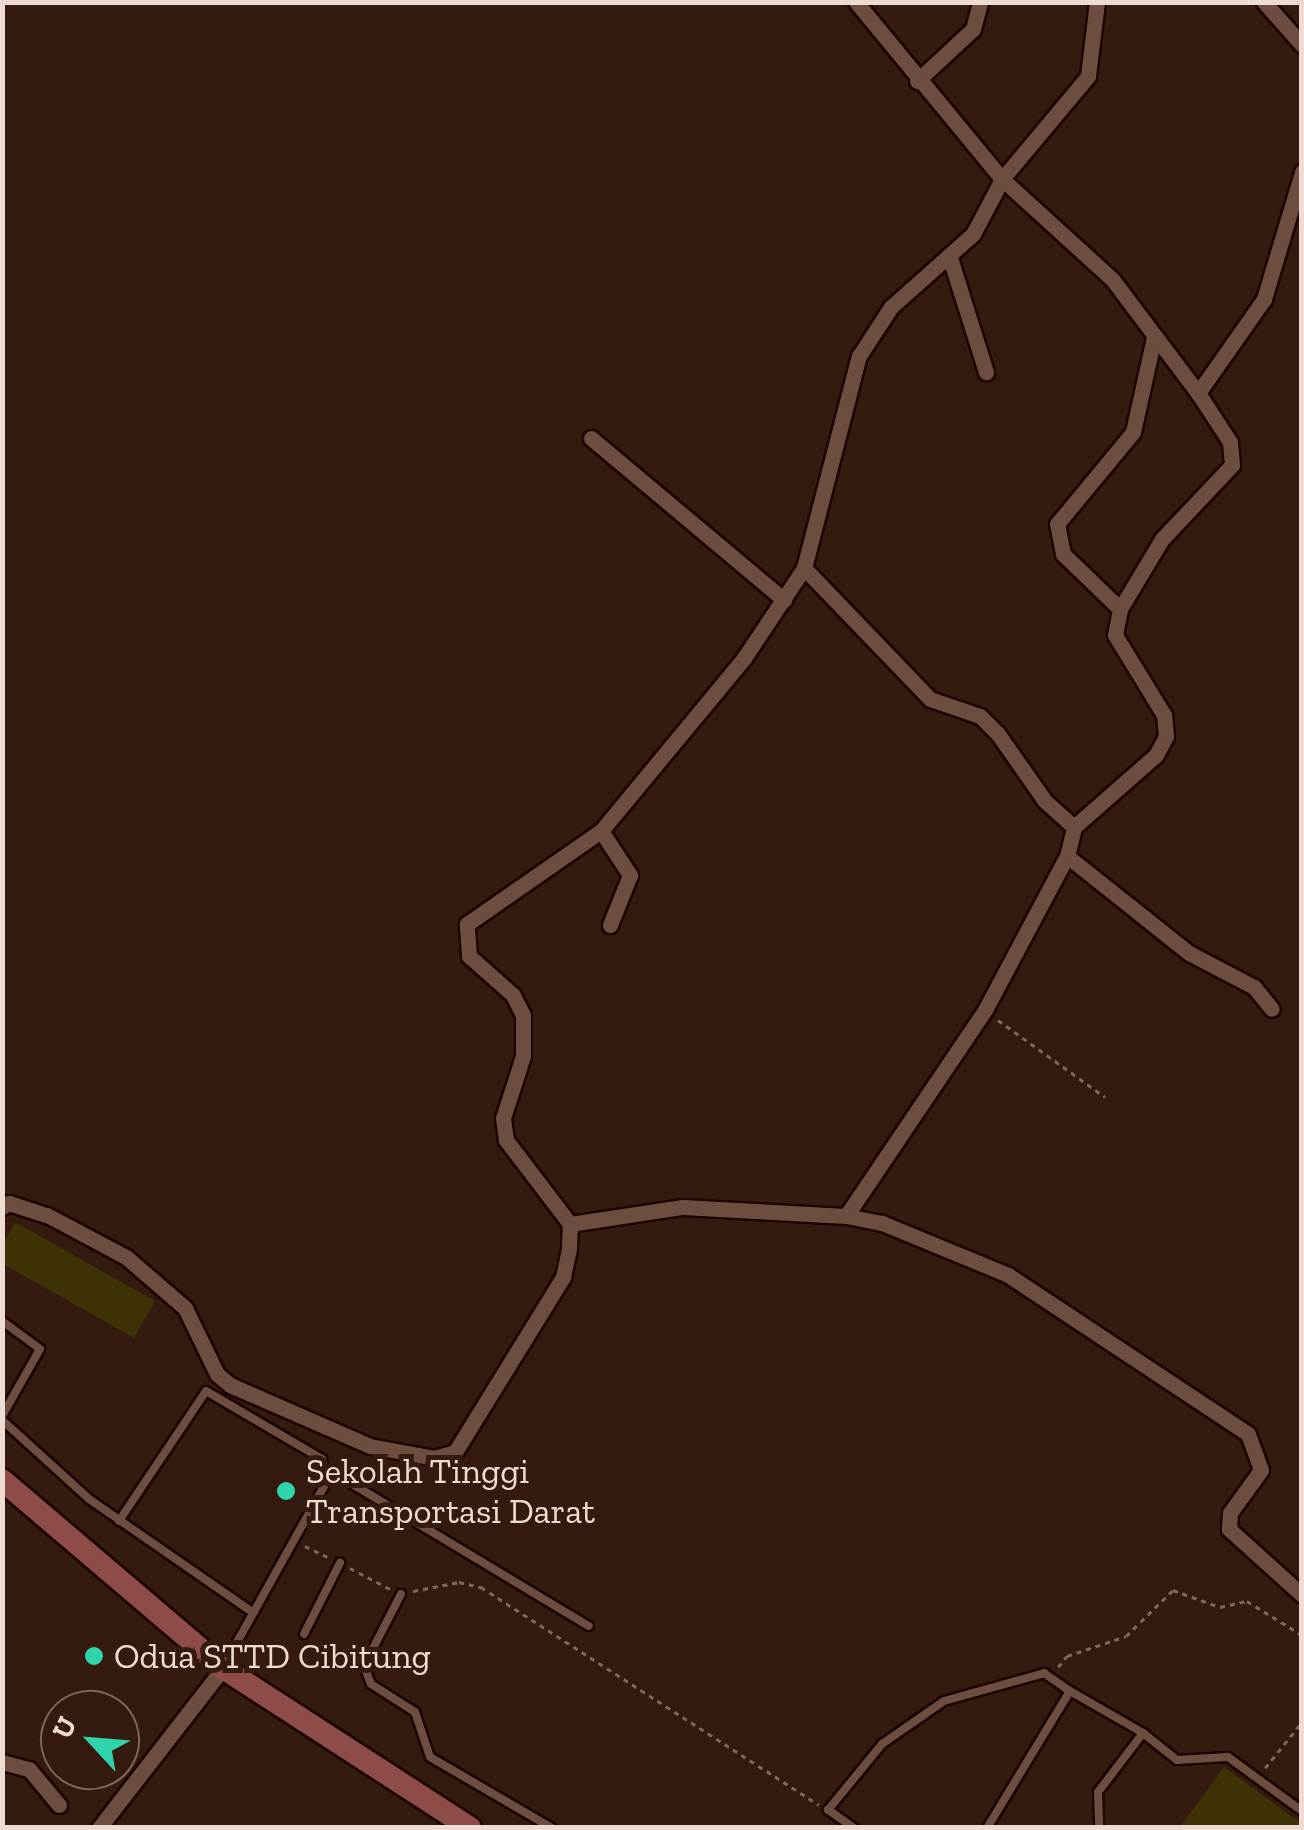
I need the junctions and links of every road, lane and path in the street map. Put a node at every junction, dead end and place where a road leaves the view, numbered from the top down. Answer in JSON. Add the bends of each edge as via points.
{"nodes":[{"id":1,"x":856,"y":2,"type":"edge"},
{"id":2,"x":980,"y":2,"type":"edge"},
{"id":3,"x":1097,"y":2,"type":"edge"},
{"id":4,"x":1264,"y":2,"type":"edge"},
{"id":5,"x":1302,"y":45,"type":"edge"},
{"id":6,"x":917,"y":81,"type":"junction"},
{"id":7,"x":1302,"y":172,"type":"edge"},
{"id":8,"x":1002,"y":179,"type":"junction"},
{"id":9,"x":950,"y":258,"type":"junction"},
{"id":10,"x":1154,"y":337,"type":"junction"},
{"id":11,"x":986,"y":372,"type":"dead end"},
{"id":12,"x":1198,"y":392,"type":"junction"},
{"id":13,"x":592,"y":438,"type":"dead end"},
{"id":14,"x":804,"y":568,"type":"junction"},
{"id":15,"x":784,"y":600,"type":"junction"},
{"id":16,"x":1120,"y":609,"type":"junction"},
{"id":17,"x":1074,"y":827,"type":"junction"},
{"id":18,"x":601,"y":831,"type":"junction"},
{"id":19,"x":1067,"y":856,"type":"junction"},
{"id":20,"x":610,"y":925,"type":"dead end"},
{"id":21,"x":1272,"y":1009,"type":"dead end"},
{"id":22,"x":985,"y":1010,"type":"junction"},
{"id":23,"x":1104,"y":1097,"type":"dead end"},
{"id":24,"x":2,"y":1208,"type":"edge"},
{"id":25,"x":846,"y":1216,"type":"junction"},
{"id":26,"x":570,"y":1224,"type":"junction"},
{"id":27,"x":2,"y":1320,"type":"edge"},
{"id":28,"x":2,"y":1418,"type":"edge"},
{"id":29,"x":329,"y":1470,"type":"junction"},
{"id":30,"x":2,"y":1480,"type":"edge"},
{"id":31,"x":119,"y":1521,"type":"junction"},
{"id":32,"x":295,"y":1541,"type":"junction"},
{"id":33,"x":340,"y":1563,"type":"junction"},
{"id":34,"x":402,"y":1594,"type":"junction"},
{"id":35,"x":1302,"y":1595,"type":"edge"},
{"id":36,"x":250,"y":1611,"type":"junction"},
{"id":37,"x":589,"y":1626,"type":"dead end"},
{"id":38,"x":304,"y":1634,"type":"dead end"},
{"id":39,"x":1302,"y":1635,"type":"edge"},
{"id":40,"x":223,"y":1668,"type":"junction"},
{"id":41,"x":1050,"y":1675,"type":"junction"},
{"id":42,"x":1070,"y":1692,"type":"junction"},
{"id":43,"x":1302,"y":1722,"type":"edge"},
{"id":44,"x":1142,"y":1733,"type":"junction"},
{"id":45,"x":2,"y":1762,"type":"edge"},
{"id":46,"x":1258,"y":1777,"type":"junction"},
{"id":47,"x":59,"y":1805,"type":"dead end"},
{"id":48,"x":828,"y":1810,"type":"junction"},
{"id":49,"x":1302,"y":1811,"type":"edge"},
{"id":50,"x":100,"y":1828,"type":"edge"},
{"id":51,"x":470,"y":1828,"type":"edge"},
{"id":52,"x":552,"y":1828,"type":"edge"},
{"id":53,"x":854,"y":1828,"type":"edge"},
{"id":54,"x":986,"y":1828,"type":"edge"},
{"id":55,"x":1099,"y":1828,"type":"edge"}],
"edges":[{"from":1,"to":6,"type":"street"},
{"from":2,"to":6,"type":"street","via":[[973,29]]},
{"from":3,"to":8,"type":"street","via":[[1088,76]]},
{"from":4,"to":5,"type":"street"},
{"from":6,"to":8,"type":"street"},
{"from":7,"to":12,"type":"street","via":[[1264,299]]},
{"from":8,"to":9,"type":"street","via":[[988,214]]},
{"from":8,"to":10,"type":"street","via":[[1113,280]]},
{"from":9,"to":11,"type":"street"},
{"from":9,"to":14,"type":"street","via":[[891,307],[859,356]]},
{"from":10,"to":12,"type":"street"},
{"from":10,"to":16,"type":"street","via":[[1133,432],[1057,524],[1064,554]]},
{"from":12,"to":16,"type":"street","via":[[1230,442],[1232,465],[1162,539]]},
{"from":13,"to":15,"type":"street"},
{"from":14,"to":15,"type":"street"},
{"from":14,"to":17,"type":"street","via":[[930,698],[980,716],[1045,801]]},
{"from":15,"to":18,"type":"street"},
{"from":16,"to":17,"type":"street","via":[[1119,644],[1164,715],[1166,736],[1156,754]]},
{"from":17,"to":19,"type":"street"},
{"from":18,"to":20,"type":"street","via":[[630,875]]},
{"from":18,"to":26,"type":"street","via":[[536,881],[474,915],[464,936],[470,956],[513,995],[523,1016],[524,1056],[503,1118],[506,1140]]},
{"from":19,"to":21,"type":"street","via":[[1190,953],[1254,987]]},
{"from":19,"to":22,"type":"street"},
{"from":22,"to":23,"type":"path"},
{"from":22,"to":25,"type":"street"},
{"from":24,"to":26,"type":"street","via":[[9,1204],[47,1215],[126,1257],[184,1308],[217,1374],[230,1385],[310,1426],[434,1458],[456,1452],[563,1277]]},
{"from":25,"to":26,"type":"street","via":[[683,1207]]},
{"from":25,"to":35,"type":"street","via":[[882,1223],[1008,1275],[1238,1426],[1262,1460],[1230,1513],[1230,1529]]},
{"from":27,"to":28,"type":"lane","via":[[40,1349]]},
{"from":28,"to":31,"type":"lane"},
{"from":29,"to":31,"type":"lane","via":[[311,1449],[206,1391]]},
{"from":29,"to":32,"type":"lane"},
{"from":29,"to":37,"type":"lane"},
{"from":30,"to":40,"type":"main road"},
{"from":31,"to":36,"type":"lane"},
{"from":32,"to":33,"type":"path"},
{"from":32,"to":36,"type":"lane"},
{"from":33,"to":34,"type":"path"},
{"from":33,"to":38,"type":"lane"},
{"from":34,"to":48,"type":"path","via":[[471,1582]]},
{"from":34,"to":52,"type":"lane","via":[[364,1666],[371,1684],[415,1712],[430,1757]]},
{"from":36,"to":40,"type":"lane"},
{"from":39,"to":41,"type":"path","via":[[1247,1600],[1220,1607],[1173,1590],[1126,1636],[1067,1656]]},
{"from":40,"to":50,"type":"street"},
{"from":40,"to":51,"type":"main road"},
{"from":41,"to":42,"type":"lane"},
{"from":41,"to":48,"type":"lane","via":[[1018,1676],[944,1701],[882,1744]]},
{"from":42,"to":44,"type":"lane"},
{"from":42,"to":54,"type":"lane"},
{"from":43,"to":46,"type":"path"},
{"from":44,"to":46,"type":"lane","via":[[1176,1760],[1221,1756]]},
{"from":44,"to":55,"type":"lane","via":[[1098,1792]]},
{"from":45,"to":47,"type":"street","via":[[29,1769]]},
{"from":46,"to":49,"type":"lane"},
{"from":48,"to":53,"type":"lane"}]}
